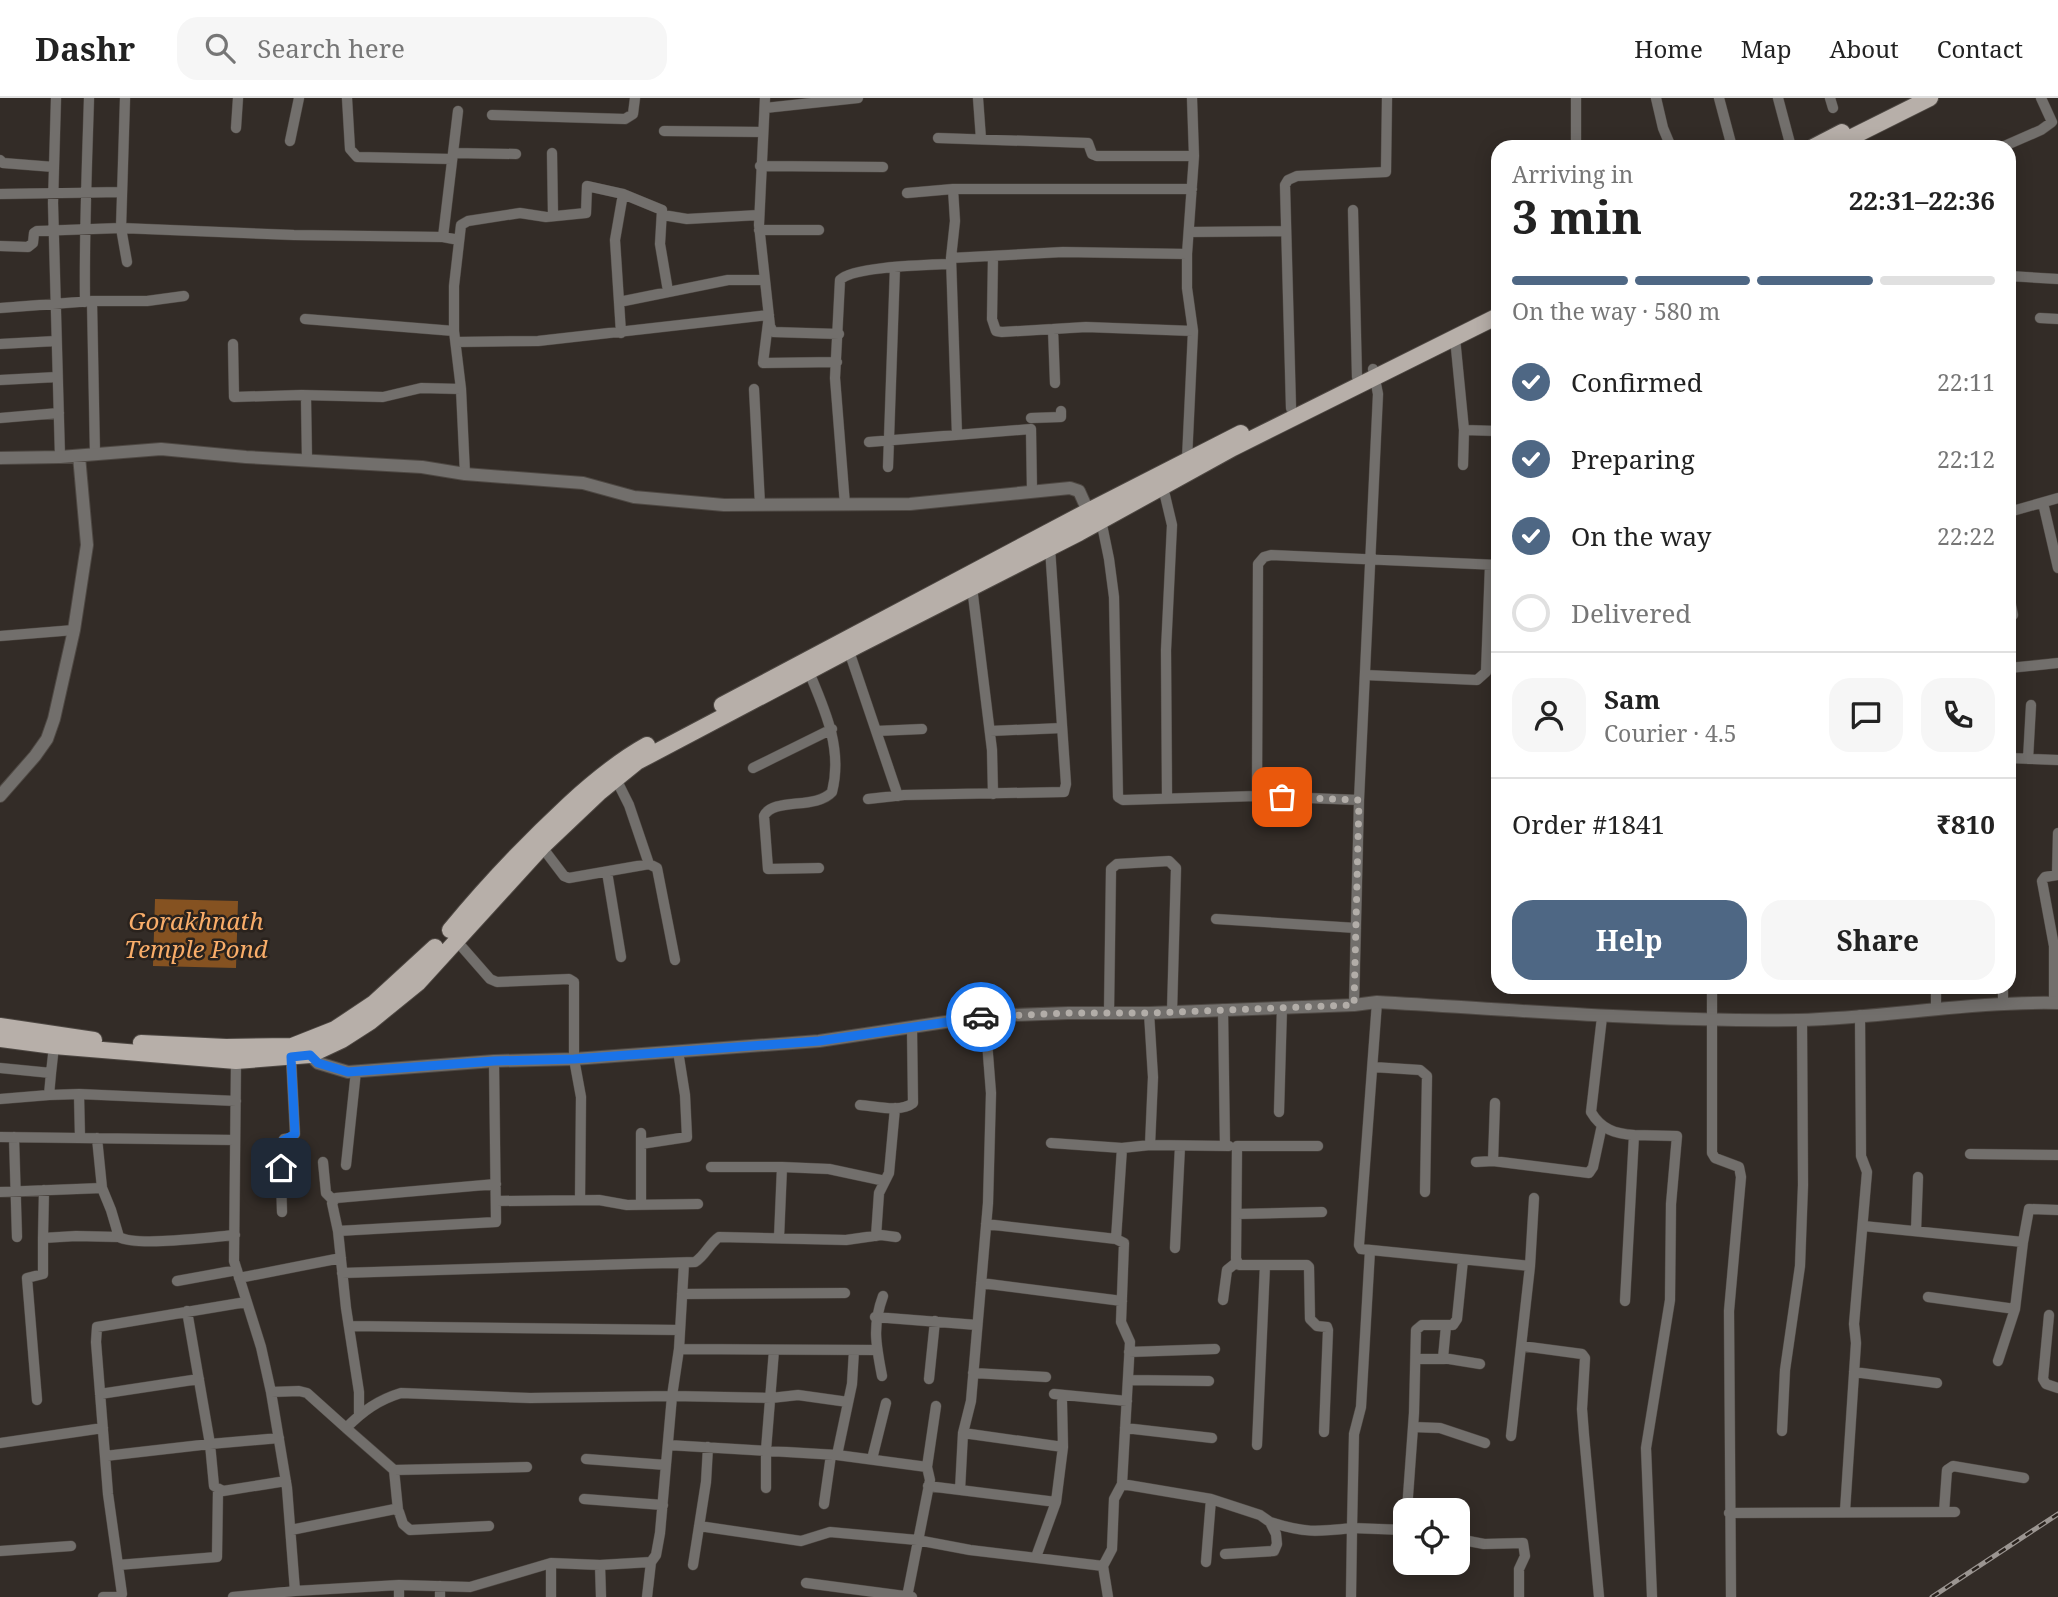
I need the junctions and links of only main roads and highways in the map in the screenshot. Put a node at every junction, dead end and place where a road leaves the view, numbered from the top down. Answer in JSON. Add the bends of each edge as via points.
{"nodes":[{"id":1,"x":1909,"y":98,"type":"edge"},
{"id":2,"x":1930,"y":98,"type":"edge"},
{"id":3,"x":1827,"y":140,"type":"edge"},
{"id":4,"x":1846,"y":140,"type":"edge"},
{"id":5,"x":1491,"y":310,"type":"edge"},
{"id":6,"x":1491,"y":320,"type":"edge"},
{"id":7,"x":1374,"y":374,"type":"junction"},
{"id":8,"x":0,"y":1026,"type":"edge"},
{"id":9,"x":0,"y":1039,"type":"edge"},
{"id":10,"x":308,"y":1048,"type":"junction"}],
"edges":[{"from":1,"to":3,"type":"main road"},
{"from":2,"to":4,"type":"main road"},
{"from":5,"to":7,"type":"main road"},
{"from":6,"to":7,"type":"main road"},
{"from":7,"to":10,"type":"main road","via":[[637,762],[542,847],[418,983],[351,1034]]},
{"from":7,"to":10,"type":"main road","via":[[1357,377],[1187,459],[622,759],[532,839],[428,956],[374,1003]]},
{"from":8,"to":10,"type":"main road","via":[[103,1042]]},
{"from":9,"to":10,"type":"main road","via":[[236,1061],[291,1057]]}]}
